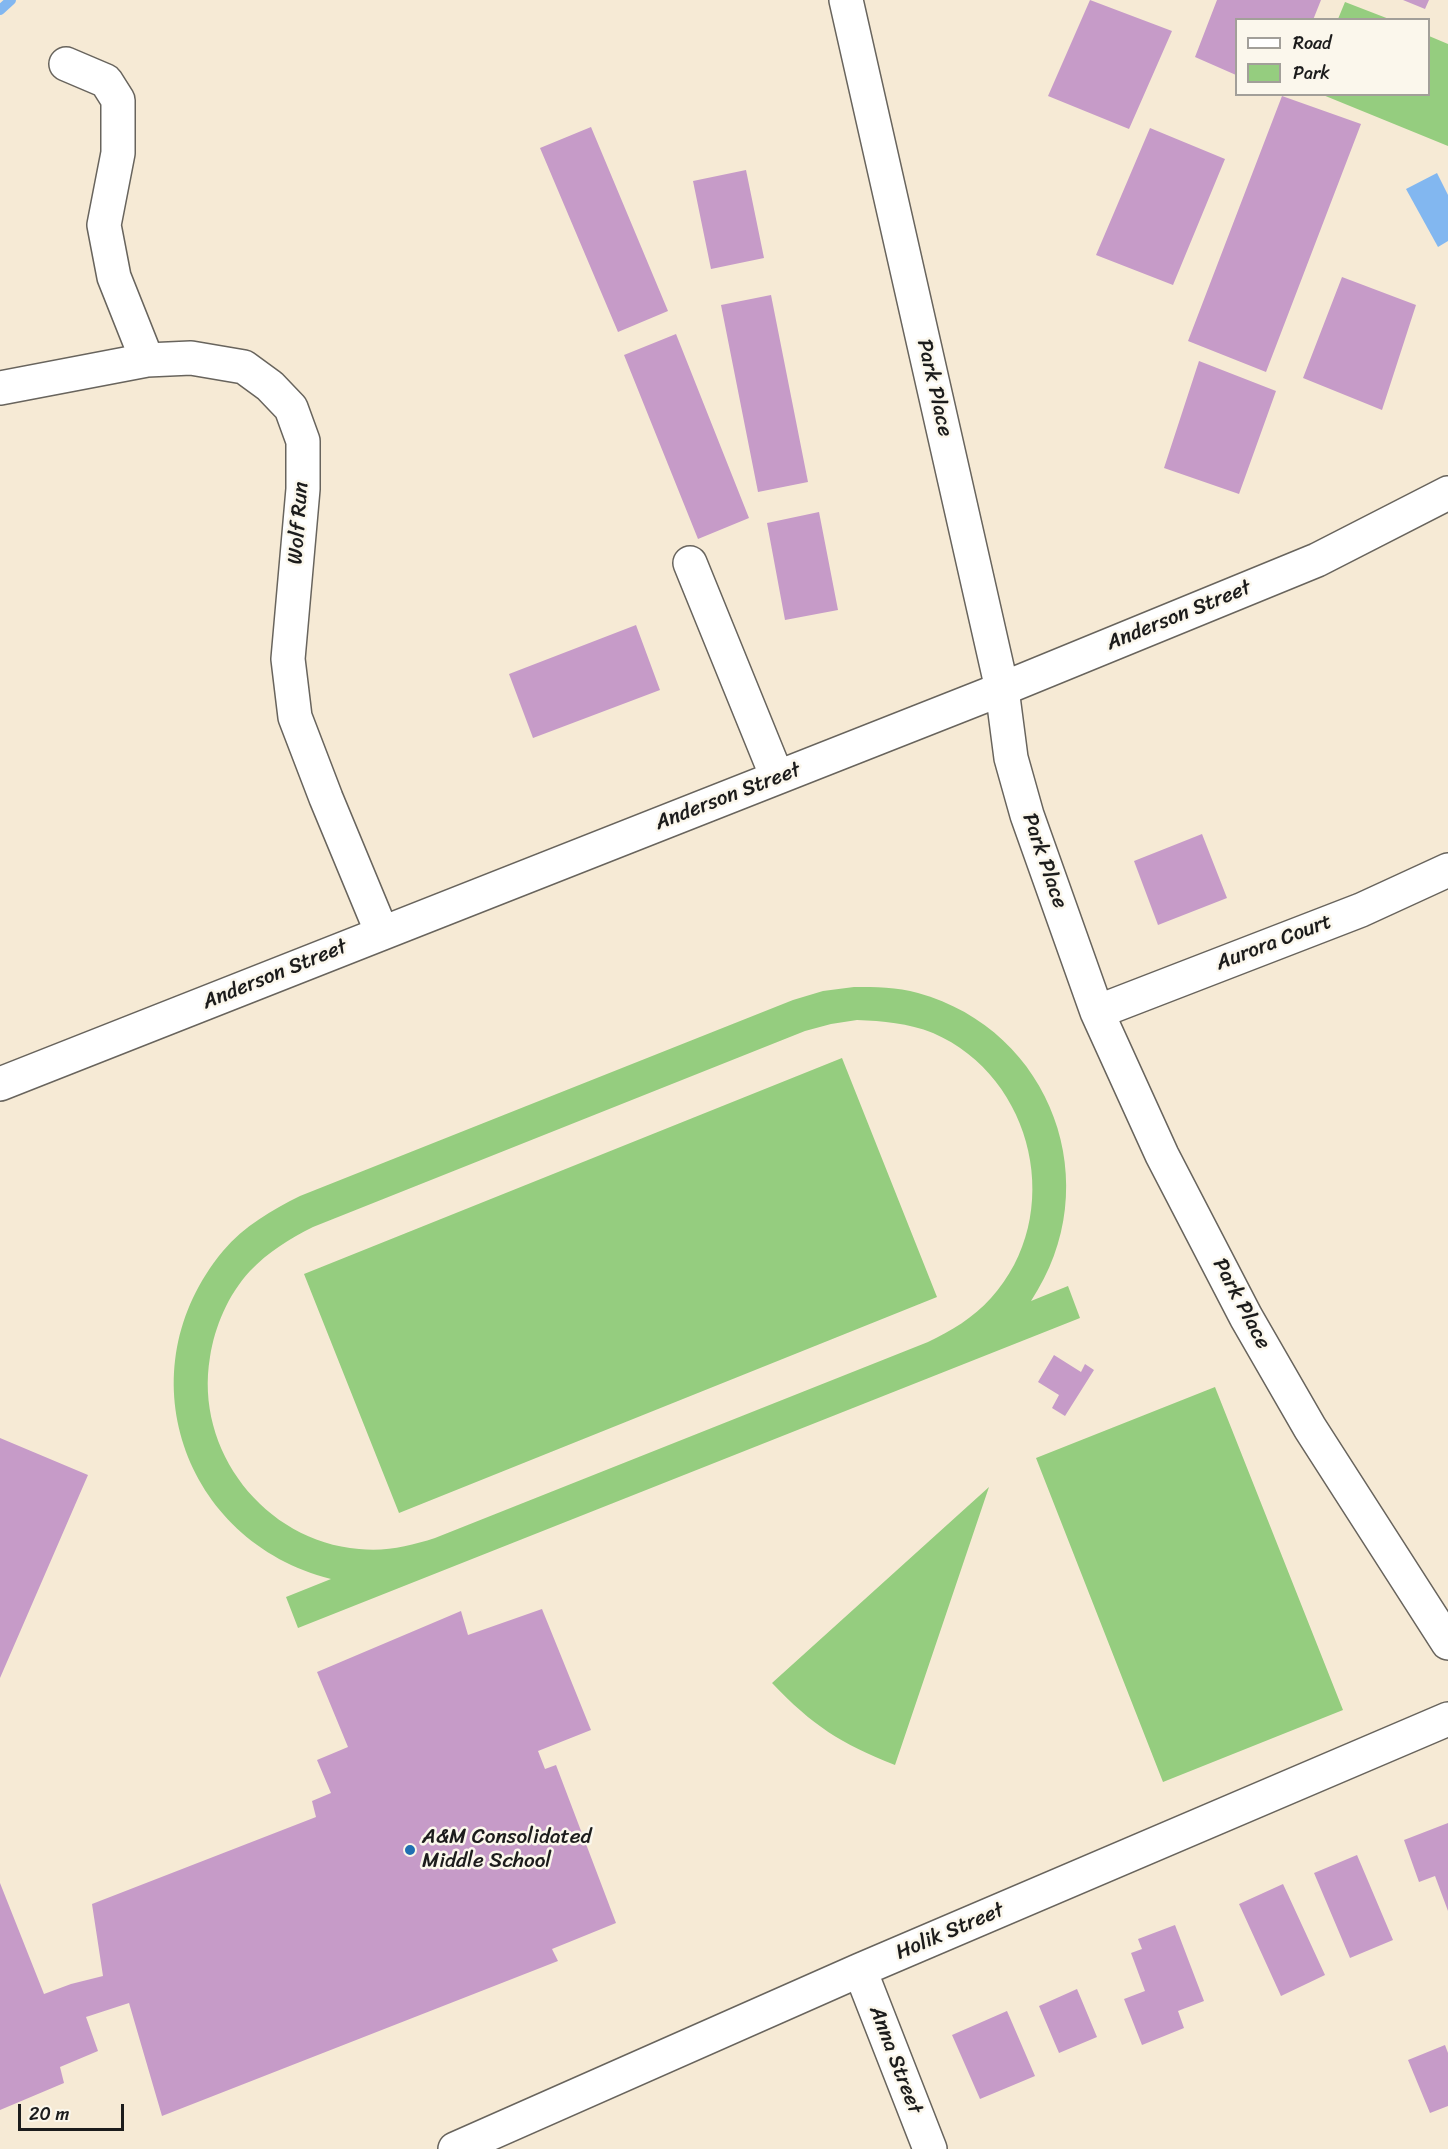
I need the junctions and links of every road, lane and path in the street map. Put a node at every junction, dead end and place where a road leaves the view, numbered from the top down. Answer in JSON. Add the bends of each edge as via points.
{"nodes":[{"id":1,"x":846,"y":0,"type":"edge"},
{"id":2,"x":66,"y":64,"type":"dead end"},
{"id":3,"x":147,"y":360,"type":"junction"},
{"id":4,"x":0,"y":388,"type":"edge"},
{"id":5,"x":1448,"y":493,"type":"edge"},
{"id":6,"x":690,"y":563,"type":"dead end"},
{"id":7,"x":1002,"y":689,"type":"junction"},
{"id":8,"x":777,"y":777,"type":"junction"},
{"id":9,"x":1448,"y":870,"type":"edge"},
{"id":10,"x":382,"y":933,"type":"junction"},
{"id":11,"x":1097,"y":1012,"type":"junction"},
{"id":12,"x":0,"y":1084,"type":"edge"},
{"id":13,"x":1448,"y":1643,"type":"edge"},
{"id":14,"x":1448,"y":1719,"type":"edge"},
{"id":15,"x":860,"y":1970,"type":"junction"},
{"id":16,"x":454,"y":2149,"type":"edge"},
{"id":17,"x":930,"y":2149,"type":"edge"}],
"edges":[{"from":1,"to":7,"type":"street","name":"Park Place"},
{"from":2,"to":3,"type":"street","via":[[106,81],[118,100],[118,153],[104,225],[114,277]]},
{"from":3,"to":4,"type":"street","name":"Wolf Run"},
{"from":3,"to":10,"type":"street","name":"Wolf Run","via":[[191,358],[244,367],[291,408],[303,441],[303,489],[288,659],[295,717]]},
{"from":5,"to":7,"type":"street","name":"Anderson Street","via":[[1317,560]]},
{"from":6,"to":8,"type":"street"},
{"from":7,"to":8,"type":"street","name":"Anderson Street"},
{"from":7,"to":11,"type":"street","name":"Park Place","via":[[1011,758],[1027,815]]},
{"from":8,"to":10,"type":"street","name":"Anderson Street"},
{"from":9,"to":11,"type":"street","name":"Aurora Court","via":[[1361,910]]},
{"from":10,"to":12,"type":"street","name":"Anderson Street"},
{"from":11,"to":13,"type":"street","name":"Park Place","via":[[1162,1155],[1246,1317],[1310,1428]]},
{"from":14,"to":15,"type":"street","name":"Holik Street"},
{"from":15,"to":16,"type":"street","name":"Holik Street"},
{"from":15,"to":17,"type":"street","name":"Anna Street"}]}
